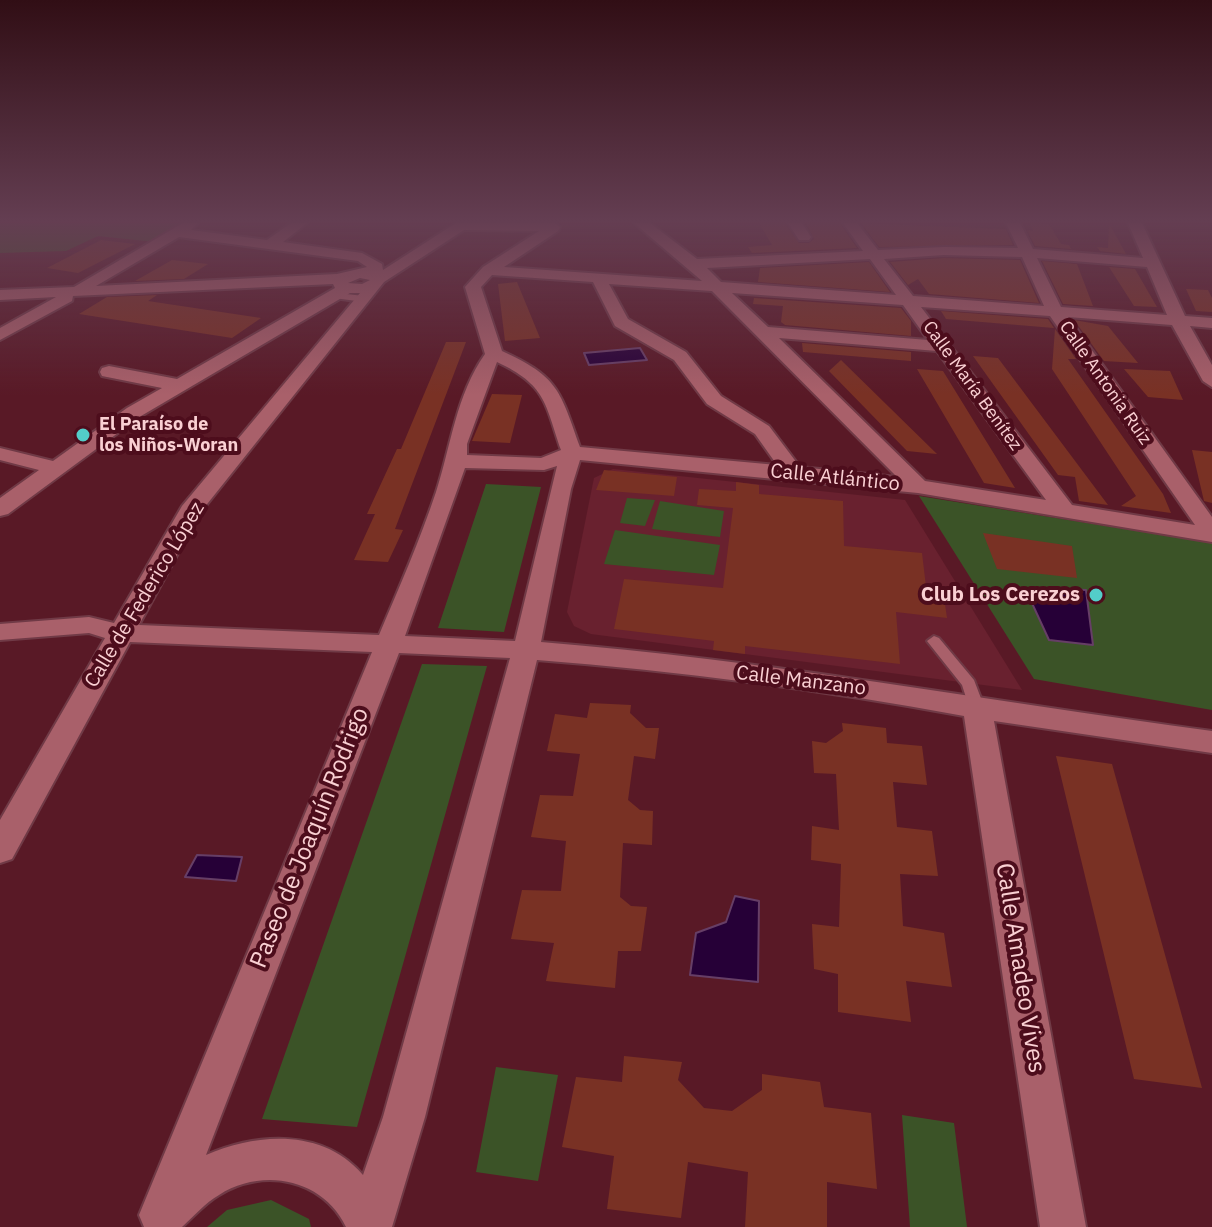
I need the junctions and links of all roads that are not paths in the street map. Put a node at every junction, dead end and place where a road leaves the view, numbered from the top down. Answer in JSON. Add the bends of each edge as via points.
{"nodes":[{"id":1,"x":96,"y":280,"type":"edge"},
{"id":2,"x":362,"y":280,"type":"edge"},
{"id":3,"x":366,"y":280,"type":"edge"},
{"id":4,"x":479,"y":280,"type":"edge"},
{"id":5,"x":600,"y":280,"type":"edge"},
{"id":6,"x":616,"y":280,"type":"edge"},
{"id":7,"x":710,"y":280,"type":"edge"},
{"id":8,"x":894,"y":280,"type":"edge"},
{"id":9,"x":1040,"y":280,"type":"edge"},
{"id":10,"x":1159,"y":280,"type":"edge"},
{"id":11,"x":358,"y":284,"type":"junction"},
{"id":12,"x":717,"y":288,"type":"junction"},
{"id":13,"x":70,"y":295,"type":"junction"},
{"id":14,"x":0,"y":298,"type":"edge"},
{"id":15,"x":910,"y":300,"type":"junction"},
{"id":16,"x":1054,"y":310,"type":"junction"},
{"id":17,"x":1178,"y":320,"type":"junction"},
{"id":18,"x":1212,"y":323,"type":"edge"},
{"id":19,"x":763,"y":332,"type":"junction"},
{"id":20,"x":0,"y":335,"type":"edge"},
{"id":21,"x":940,"y":346,"type":"junction"},
{"id":22,"x":494,"y":354,"type":"junction"},
{"id":23,"x":109,"y":372,"type":"dead end"},
{"id":24,"x":1212,"y":381,"type":"edge"},
{"id":25,"x":182,"y":386,"type":"junction"},
{"id":26,"x":572,"y":453,"type":"junction"},
{"id":27,"x":0,"y":454,"type":"edge"},
{"id":28,"x":456,"y":461,"type":"junction"},
{"id":29,"x":55,"y":468,"type":"junction"},
{"id":30,"x":794,"y":474,"type":"junction"},
{"id":31,"x":918,"y":486,"type":"junction"},
{"id":32,"x":0,"y":509,"type":"edge"},
{"id":33,"x":1065,"y":511,"type":"junction"},
{"id":34,"x":1212,"y":534,"type":"edge"},
{"id":35,"x":0,"y":632,"type":"edge"},
{"id":36,"x":120,"y":633,"type":"junction"},
{"id":37,"x":934,"y":641,"type":"dead end"},
{"id":38,"x":387,"y":646,"type":"junction"},
{"id":39,"x":526,"y":650,"type":"junction"},
{"id":40,"x":977,"y":709,"type":"junction"},
{"id":41,"x":1212,"y":742,"type":"edge"},
{"id":42,"x":0,"y":850,"type":"edge"},
{"id":43,"x":157,"y":1221,"type":"edge"},
{"id":44,"x":369,"y":1225,"type":"edge"},
{"id":45,"x":1063,"y":1227,"type":"edge"}],
"edges":[{"from":1,"to":13,"type":"street"},
{"from":2,"to":11,"type":"street"},
{"from":3,"to":11,"type":"street"},
{"from":4,"to":22,"type":"street","via":[[473,287]]},
{"from":5,"to":30,"type":"street","via":[[621,322],[680,356],[714,400],[762,430]]},
{"from":6,"to":12,"type":"street"},
{"from":7,"to":12,"type":"street"},
{"from":8,"to":15,"type":"street","name":"Calle María Benítez"},
{"from":9,"to":16,"type":"street","name":"Calle Antonia Ruiz"},
{"from":10,"to":17,"type":"street"},
{"from":11,"to":13,"type":"street"},
{"from":11,"to":25,"type":"street"},
{"from":11,"to":36,"type":"street","name":"Calle de Federico López","via":[[190,511]]},
{"from":12,"to":15,"type":"street"},
{"from":12,"to":19,"type":"street"},
{"from":13,"to":14,"type":"street"},
{"from":13,"to":20,"type":"street"},
{"from":15,"to":16,"type":"street"},
{"from":15,"to":21,"type":"street","name":"Calle María Benítez"},
{"from":16,"to":17,"type":"street"},
{"from":16,"to":34,"type":"street","name":"Calle Antonia Ruiz"},
{"from":17,"to":18,"type":"street"},
{"from":17,"to":24,"type":"street"},
{"from":19,"to":21,"type":"street"},
{"from":19,"to":31,"type":"street"},
{"from":21,"to":33,"type":"street","name":"Calle María Benítez"},
{"from":22,"to":26,"type":"street","via":[[529,370],[551,392]]},
{"from":22,"to":28,"type":"street","name":"Paseo de Joaquín Rodrigo","via":[[462,429]]},
{"from":23,"to":25,"type":"street"},
{"from":25,"to":29,"type":"street","via":[[134,412]]},
{"from":26,"to":28,"type":"street","name":"Calle Atlántico","via":[[544,464]]},
{"from":26,"to":30,"type":"street","name":"Calle Atlántico"},
{"from":26,"to":39,"type":"street"},
{"from":27,"to":29,"type":"street"},
{"from":28,"to":38,"type":"street","name":"Paseo de Joaquín Rodrigo"},
{"from":29,"to":32,"type":"street"},
{"from":30,"to":31,"type":"street","name":"Calle Atlántico"},
{"from":31,"to":33,"type":"street","name":"Calle Atlántico"},
{"from":33,"to":34,"type":"street","name":"Calle Atlántico"},
{"from":35,"to":36,"type":"street","name":"Calle Manzano","via":[[89,625]]},
{"from":36,"to":38,"type":"street","name":"Calle Manzano"},
{"from":36,"to":42,"type":"street","name":"Calle de Federico López"},
{"from":37,"to":40,"type":"lane","via":[[969,684]]},
{"from":38,"to":39,"type":"street","name":"Calle Manzano"},
{"from":38,"to":43,"type":"street","name":"Paseo de Joaquín Rodrigo"},
{"from":39,"to":40,"type":"street","name":"Calle Manzano","via":[[859,687]]},
{"from":39,"to":44,"type":"street","via":[[404,1117]]},
{"from":40,"to":41,"type":"street","name":"Calle Manzano"},
{"from":40,"to":45,"type":"street","name":"Calle Amadeo Vives"},
{"from":43,"to":44,"type":"street","via":[[206,1177],[257,1158],[289,1157],[344,1183]]}]}
